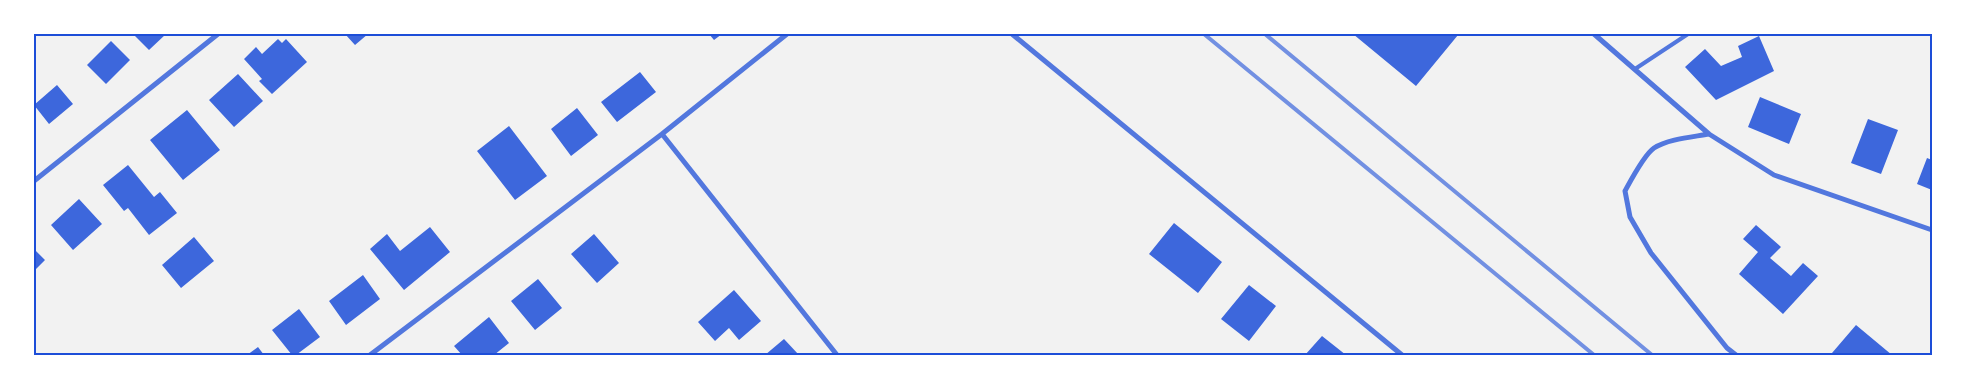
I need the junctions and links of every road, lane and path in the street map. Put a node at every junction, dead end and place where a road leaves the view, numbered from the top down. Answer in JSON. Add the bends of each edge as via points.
{"nodes":[{"id":1,"x":218,"y":34,"type":"edge"},
{"id":2,"x":787,"y":34,"type":"edge"},
{"id":3,"x":1012,"y":34,"type":"edge"},
{"id":4,"x":1594,"y":34,"type":"edge"},
{"id":5,"x":1688,"y":34,"type":"edge"},
{"id":6,"x":1635,"y":69,"type":"junction"},
{"id":7,"x":662,"y":134,"type":"junction"},
{"id":8,"x":1709,"y":134,"type":"junction"},
{"id":9,"x":34,"y":181,"type":"edge"},
{"id":10,"x":1932,"y":230,"type":"edge"},
{"id":11,"x":370,"y":355,"type":"edge"},
{"id":12,"x":837,"y":355,"type":"edge"},
{"id":13,"x":1402,"y":355,"type":"edge"},
{"id":14,"x":1736,"y":355,"type":"edge"}],
"edges":[{"from":1,"to":9,"type":"street"},
{"from":2,"to":7,"type":"street"},
{"from":3,"to":13,"type":"street"},
{"from":4,"to":6,"type":"street"},
{"from":5,"to":6,"type":"lane"},
{"from":6,"to":8,"type":"street"},
{"from":7,"to":11,"type":"street"},
{"from":7,"to":12,"type":"street"},
{"from":8,"to":10,"type":"street","via":[[1774,175]]},
{"from":8,"to":14,"type":"street","via":[[1654,148],[1625,191],[1630,217],[1651,253]]}]}
